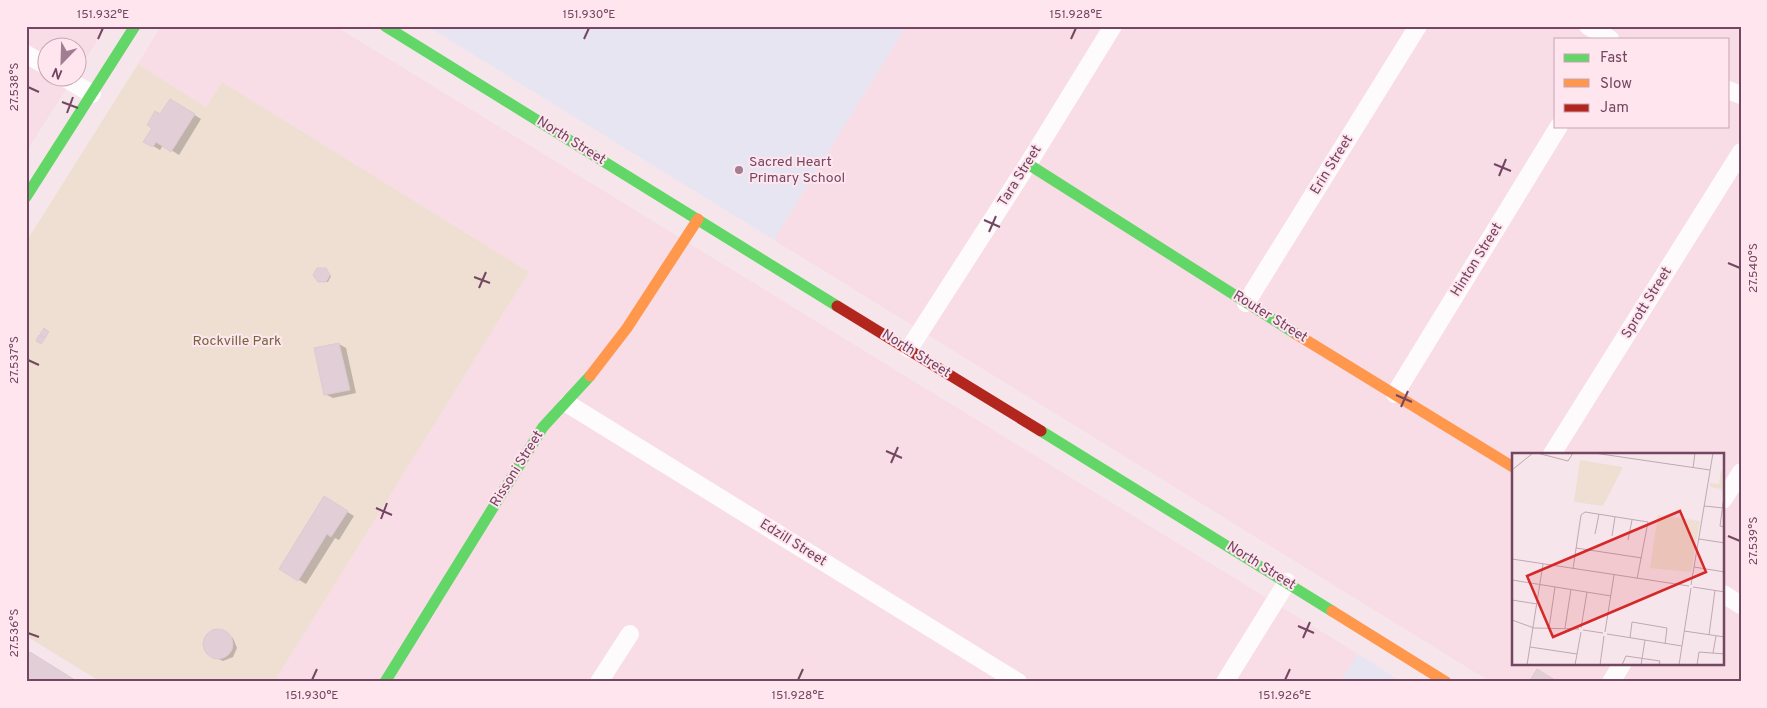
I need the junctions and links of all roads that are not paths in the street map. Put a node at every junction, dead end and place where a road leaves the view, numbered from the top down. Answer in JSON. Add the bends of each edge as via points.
{"nodes":[{"id":1,"x":135,"y":26,"type":"edge"},
{"id":2,"x":385,"y":26,"type":"edge"},
{"id":3,"x":1113,"y":26,"type":"edge"},
{"id":4,"x":1418,"y":26,"type":"edge"},
{"id":5,"x":1588,"y":26,"type":"edge"},
{"id":6,"x":1608,"y":38,"type":"edge"},
{"id":7,"x":26,"y":54,"type":"edge"},
{"id":8,"x":38,"y":61,"type":"edge"},
{"id":9,"x":82,"y":88,"type":"edge"},
{"id":10,"x":92,"y":94,"type":"junction"},
{"id":11,"x":1558,"y":128,"type":"edge"},
{"id":12,"x":1741,"y":152,"type":"edge"},
{"id":13,"x":1028,"y":164,"type":"junction"},
{"id":14,"x":26,"y":198,"type":"edge"},
{"id":15,"x":698,"y":219,"type":"junction"},
{"id":16,"x":1246,"y":303,"type":"junction"},
{"id":17,"x":909,"y":349,"type":"junction"},
{"id":18,"x":1395,"y":394,"type":"junction"},
{"id":19,"x":568,"y":404,"type":"junction"},
{"id":20,"x":1553,"y":453,"type":"edge"},
{"id":21,"x":1512,"y":466,"type":"edge"},
{"id":22,"x":1741,"y":472,"type":"edge"},
{"id":23,"x":1724,"y":498,"type":"edge"},
{"id":24,"x":1287,"y":582,"type":"junction"},
{"id":25,"x":1724,"y":595,"type":"edge"},
{"id":26,"x":1741,"y":605,"type":"edge"},
{"id":27,"x":630,"y":634,"type":"dead end"},
{"id":28,"x":1621,"y":666,"type":"edge"},
{"id":29,"x":385,"y":682,"type":"edge"},
{"id":30,"x":599,"y":682,"type":"edge"},
{"id":31,"x":1018,"y":682,"type":"edge"},
{"id":32,"x":1225,"y":682,"type":"edge"},
{"id":33,"x":1446,"y":682,"type":"edge"},
{"id":34,"x":1611,"y":682,"type":"edge"}],
"edges":[{"from":1,"to":10,"type":"street"},
{"from":2,"to":15,"type":"street","name":"North Street"},
{"from":3,"to":13,"type":"street","name":"Tara Street"},
{"from":4,"to":16,"type":"street","name":"Erin Street"},
{"from":5,"to":6,"type":"street"},
{"from":7,"to":8,"type":"street"},
{"from":9,"to":10,"type":"street"},
{"from":10,"to":14,"type":"street"},
{"from":11,"to":18,"type":"street","name":"Hinton Street"},
{"from":12,"to":20,"type":"street","name":"Sprott Street"},
{"from":13,"to":16,"type":"street","name":"Router Street"},
{"from":13,"to":17,"type":"street","name":"Tara Street"},
{"from":15,"to":17,"type":"street","name":"North Street"},
{"from":15,"to":19,"type":"street","name":"Rissoni Street","via":[[632,323]]},
{"from":16,"to":18,"type":"street","name":"Router Street"},
{"from":17,"to":24,"type":"street","name":"North Street"},
{"from":18,"to":21,"type":"street","name":"Router Street"},
{"from":19,"to":29,"type":"street","name":"Rissoni Street","via":[[543,427]]},
{"from":19,"to":31,"type":"street","name":"Edzill Street"},
{"from":22,"to":23,"type":"street"},
{"from":24,"to":32,"type":"street"},
{"from":24,"to":33,"type":"street","name":"North Street"},
{"from":25,"to":26,"type":"street"},
{"from":27,"to":30,"type":"street"},
{"from":28,"to":34,"type":"street"}]}
